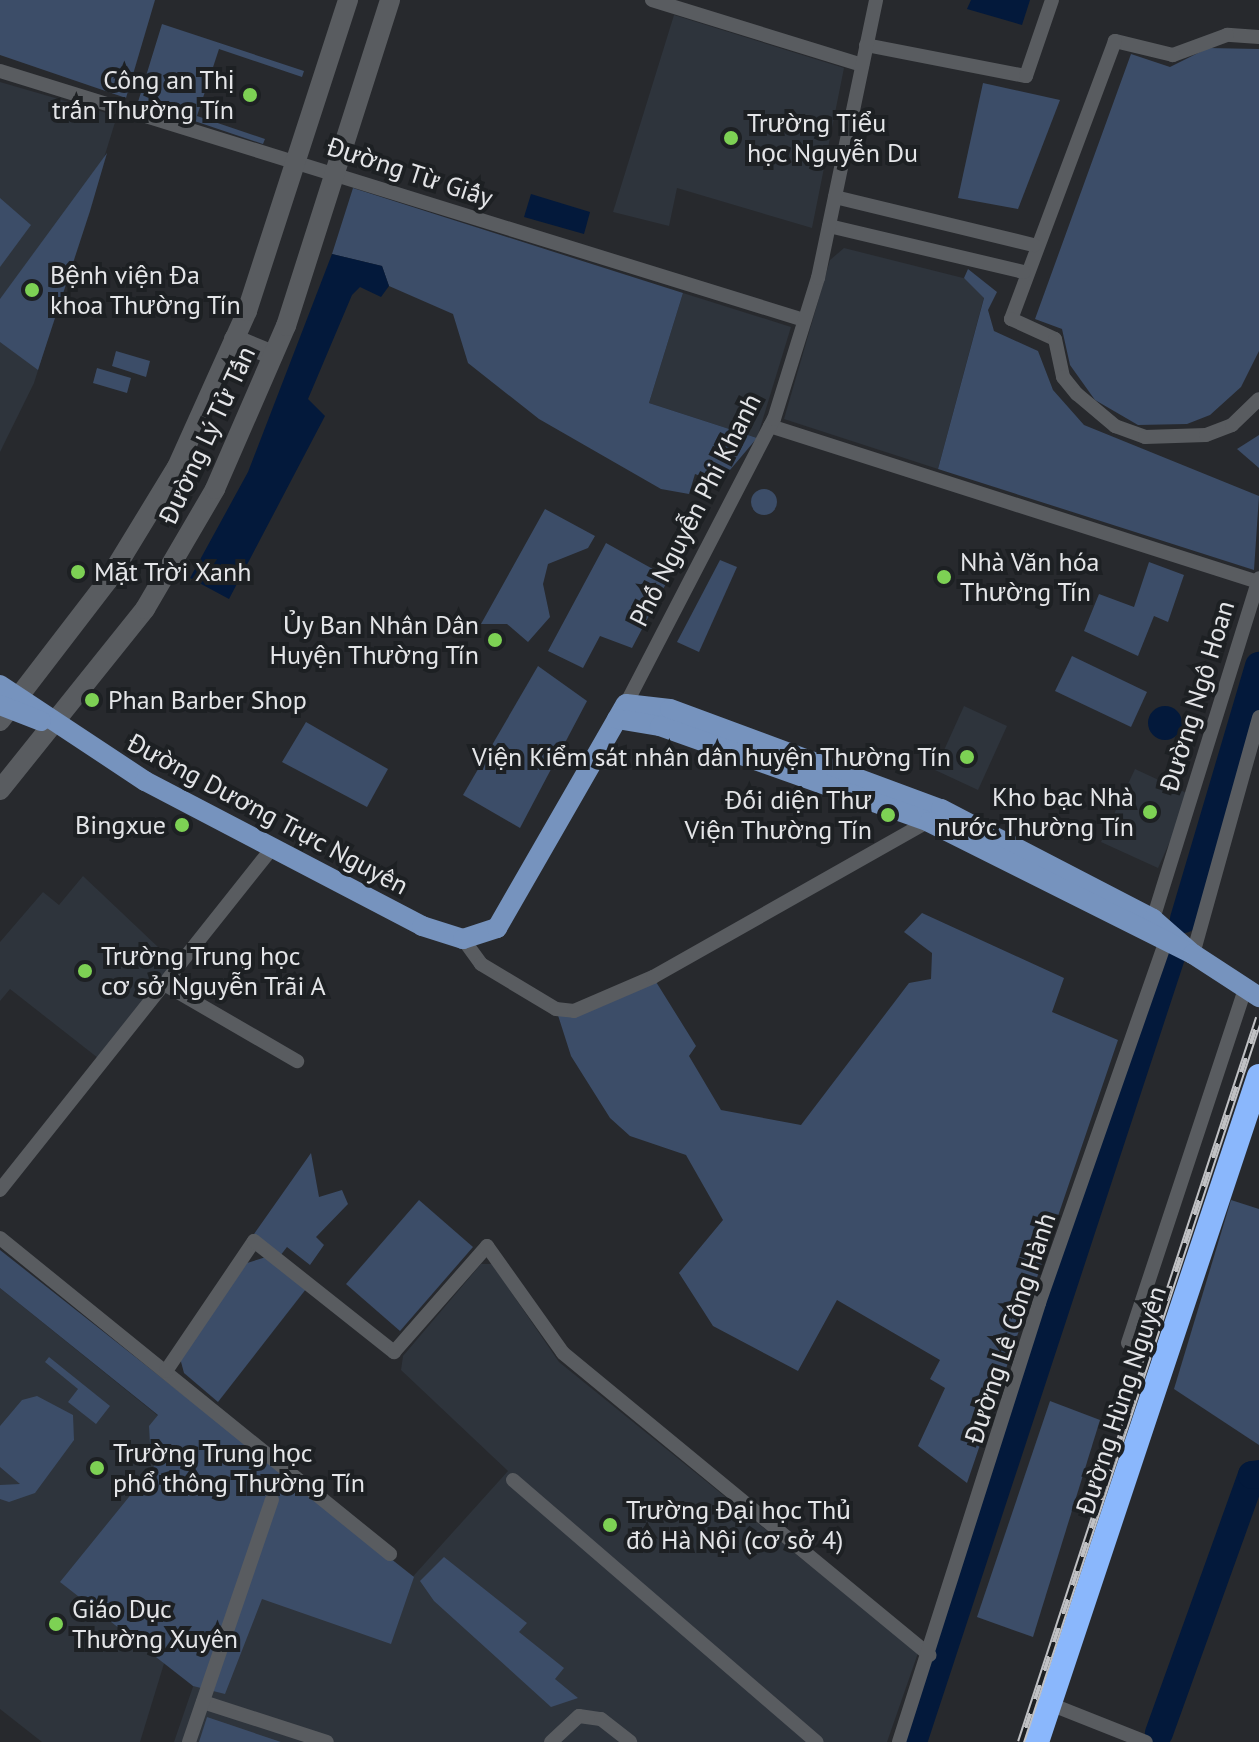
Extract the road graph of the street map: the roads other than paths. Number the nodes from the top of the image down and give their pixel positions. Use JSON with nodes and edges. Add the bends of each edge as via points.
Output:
{"nodes":[{"id":1,"x":348,"y":0,"type":"edge"},
{"id":2,"x":390,"y":0,"type":"edge"},
{"id":3,"x":652,"y":0,"type":"edge"},
{"id":4,"x":876,"y":0,"type":"edge"},
{"id":5,"x":1052,"y":0,"type":"edge"},
{"id":6,"x":1259,"y":37,"type":"edge"},
{"id":7,"x":866,"y":45,"type":"junction"},
{"id":8,"x":862,"y":65,"type":"junction"},
{"id":9,"x":0,"y":71,"type":"edge"},
{"id":10,"x":298,"y":161,"type":"junction"},
{"id":11,"x":338,"y":174,"type":"junction"},
{"id":12,"x":835,"y":197,"type":"junction"},
{"id":13,"x":829,"y":226,"type":"junction"},
{"id":14,"x":1034,"y":245,"type":"junction"},
{"id":15,"x":1024,"y":272,"type":"junction"},
{"id":16,"x":804,"y":320,"type":"junction"},
{"id":17,"x":234,"y":339,"type":"junction"},
{"id":18,"x":273,"y":355,"type":"junction"},
{"id":19,"x":1259,"y":399,"type":"edge"},
{"id":20,"x":770,"y":426,"type":"junction"},
{"id":21,"x":1259,"y":580,"type":"edge"},
{"id":22,"x":0,"y":685,"type":"edge"},
{"id":23,"x":7,"y":709,"type":"edge"},
{"id":24,"x":622,"y":711,"type":"junction"},
{"id":25,"x":1259,"y":717,"type":"edge"},
{"id":26,"x":53,"y":724,"type":"junction"},
{"id":27,"x":0,"y":790,"type":"edge"},
{"id":28,"x":935,"y":816,"type":"junction"},
{"id":29,"x":272,"y":848,"type":"junction"},
{"id":30,"x":1163,"y":930,"type":"junction"},
{"id":31,"x":463,"y":939,"type":"junction"},
{"id":32,"x":1193,"y":954,"type":"junction"},
{"id":33,"x":164,"y":984,"type":"junction"},
{"id":34,"x":1252,"y":994,"type":"edge"},
{"id":35,"x":297,"y":1061,"type":"dead end"},
{"id":36,"x":1259,"y":1076,"type":"edge"},
{"id":37,"x":1253,"y":1116,"type":"edge"},
{"id":38,"x":0,"y":1190,"type":"edge"},
{"id":39,"x":0,"y":1238,"type":"edge"},
{"id":40,"x":1128,"y":1343,"type":"dead end"},
{"id":41,"x":166,"y":1371,"type":"junction"},
{"id":42,"x":513,"y":1480,"type":"dead end"},
{"id":43,"x":272,"y":1500,"type":"dead end"},
{"id":44,"x":390,"y":1554,"type":"dead end"},
{"id":45,"x":929,"y":1655,"type":"junction"},
{"id":46,"x":203,"y":1702,"type":"junction"},
{"id":47,"x":1050,"y":1704,"type":"junction"},
{"id":48,"x":189,"y":1742,"type":"edge"},
{"id":49,"x":327,"y":1742,"type":"edge"},
{"id":50,"x":551,"y":1742,"type":"edge"},
{"id":51,"x":630,"y":1742,"type":"edge"},
{"id":52,"x":817,"y":1742,"type":"edge"},
{"id":53,"x":899,"y":1742,"type":"edge"},
{"id":54,"x":1037,"y":1742,"type":"edge"},
{"id":55,"x":1146,"y":1742,"type":"edge"}],
"edges":[{"from":1,"to":10,"type":"street","name":"Đường Lý Tử Tấn"},
{"from":2,"to":11,"type":"street","name":"Đường Lý Tử Tấn"},
{"from":3,"to":8,"type":"street"},
{"from":4,"to":7,"type":"street","name":"Phố Nguyễn Phi Khanh"},
{"from":5,"to":7,"type":"street","via":[[1026,76]]},
{"from":6,"to":14,"type":"street","via":[[1227,35],[1173,55],[1115,41]]},
{"from":7,"to":8,"type":"street","name":"Phố Nguyễn Phi Khanh"},
{"from":8,"to":12,"type":"street","name":"Phố Nguyễn Phi Khanh"},
{"from":9,"to":10,"type":"street","name":"Đường Từ Giấy"},
{"from":10,"to":11,"type":"street","name":"Đường Từ Giấy"},
{"from":10,"to":17,"type":"street","name":"Đường Lý Tử Tấn"},
{"from":11,"to":16,"type":"street","name":"Đường Từ Giấy"},
{"from":11,"to":18,"type":"street","name":"Đường Lý Tử Tấn"},
{"from":12,"to":13,"type":"street","name":"Phố Nguyễn Phi Khanh"},
{"from":12,"to":14,"type":"street"},
{"from":13,"to":15,"type":"street"},
{"from":13,"to":16,"type":"street","name":"Phố Nguyễn Phi Khanh"},
{"from":14,"to":15,"type":"street"},
{"from":15,"to":19,"type":"street","via":[[1011,319],[1055,339],[1063,377],[1115,426],[1145,437],[1188,439],[1232,425]]},
{"from":16,"to":20,"type":"street","name":"Phố Nguyễn Phi Khanh"},
{"from":17,"to":18,"type":"street"},
{"from":17,"to":23,"type":"street","name":"Đường Lý Tử Tấn","via":[[145,525]]},
{"from":18,"to":26,"type":"street","name":"Đường Lý Tử Tấn","via":[[181,550]]},
{"from":20,"to":21,"type":"street"},
{"from":20,"to":24,"type":"street","name":"Phố Nguyễn Phi Khanh"},
{"from":21,"to":30,"type":"street","name":"Đường Ngô Hoan"},
{"from":22,"to":23,"type":"main road","name":"Đường Dương Trực Nguyên"},
{"from":23,"to":26,"type":"main road","name":"Đường Dương Trực Nguyên"},
{"from":24,"to":28,"type":"main road"},
{"from":24,"to":31,"type":"main road","name":"Phố Nguyễn Phi Khanh","via":[[497,928]]},
{"from":25,"to":32,"type":"street"},
{"from":26,"to":27,"type":"street","name":"Đường Lý Tử Tấn"},
{"from":26,"to":29,"type":"main road","name":"Đường Dương Trực Nguyên"},
{"from":28,"to":30,"type":"main road"},
{"from":28,"to":31,"type":"street","via":[[641,983],[574,1011],[556,1009],[481,964]]},
{"from":29,"to":31,"type":"main road","name":"Đường Dương Trực Nguyên","via":[[422,926]]},
{"from":29,"to":33,"type":"street"},
{"from":30,"to":32,"type":"main road"},
{"from":30,"to":45,"type":"street","name":"Đường Lê Công Hành"},
{"from":32,"to":34,"type":"main road"},
{"from":33,"to":35,"type":"street"},
{"from":33,"to":38,"type":"street"},
{"from":34,"to":40,"type":"street"},
{"from":36,"to":37,"type":"highway","name":"Đường Hùng Nguyên"},
{"from":37,"to":47,"type":"highway","name":"Đường Hùng Nguyên"},
{"from":39,"to":41,"type":"street"},
{"from":41,"to":44,"type":"street"},
{"from":41,"to":45,"type":"street","via":[[254,1241],[394,1352],[487,1246],[563,1353]]},
{"from":42,"to":52,"type":"street"},
{"from":43,"to":46,"type":"street"},
{"from":45,"to":53,"type":"street","name":"Đường Lê Công Hành"},
{"from":46,"to":48,"type":"street"},
{"from":46,"to":49,"type":"street"},
{"from":47,"to":54,"type":"highway","name":"Đường Hùng Nguyên"},
{"from":47,"to":55,"type":"street"},
{"from":50,"to":51,"type":"street","via":[[579,1716],[601,1719]]}]}
